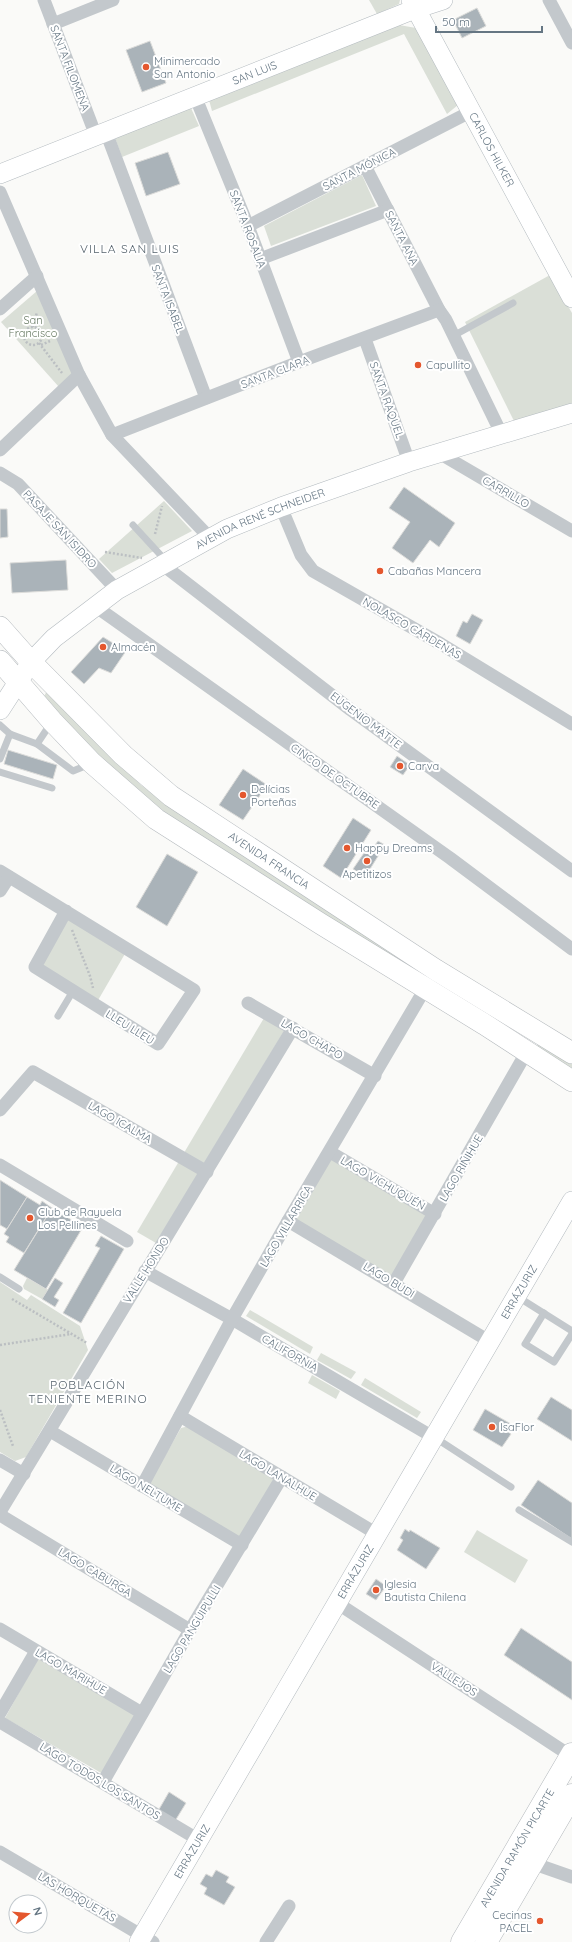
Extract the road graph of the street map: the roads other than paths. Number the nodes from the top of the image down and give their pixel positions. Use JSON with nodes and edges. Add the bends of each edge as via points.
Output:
{"nodes":[{"id":1,"x":44,"y":0,"type":"edge"},
{"id":2,"x":114,"y":0,"type":"edge"},
{"id":3,"x":443,"y":0,"type":"edge"},
{"id":4,"x":549,"y":0,"type":"edge"},
{"id":5,"x":413,"y":4,"type":"edge"},
{"id":6,"x":53,"y":24,"type":"junction"},
{"id":7,"x":572,"y":43,"type":"edge"},
{"id":8,"x":195,"y":96,"type":"junction"},
{"id":9,"x":470,"y":112,"type":"junction"},
{"id":10,"x":101,"y":134,"type":"junction"},
{"id":11,"x":365,"y":166,"type":"junction"},
{"id":12,"x":0,"y":174,"type":"edge"},
{"id":13,"x":0,"y":192,"type":"edge"},
{"id":14,"x":388,"y":210,"type":"junction"},
{"id":15,"x":248,"y":226,"type":"junction"},
{"id":16,"x":260,"y":258,"type":"junction"},
{"id":17,"x":37,"y":276,"type":"junction"},
{"id":18,"x":572,"y":298,"type":"edge"},
{"id":19,"x":513,"y":303,"type":"dead end"},
{"id":20,"x":0,"y":309,"type":"edge"},
{"id":21,"x":439,"y":310,"type":"junction"},
{"id":22,"x":453,"y":336,"type":"junction"},
{"id":23,"x":364,"y":339,"type":"junction"},
{"id":24,"x":299,"y":362,"type":"junction"},
{"id":25,"x":75,"y":379,"type":"junction"},
{"id":26,"x":206,"y":398,"type":"junction"},
{"id":27,"x":572,"y":414,"type":"edge"},
{"id":28,"x":501,"y":433,"type":"junction"},
{"id":29,"x":112,"y":435,"type":"junction"},
{"id":30,"x":0,"y":450,"type":"edge"},
{"id":31,"x":439,"y":453,"type":"junction"},
{"id":32,"x":409,"y":462,"type":"junction"},
{"id":33,"x":0,"y":473,"type":"edge"},
{"id":34,"x":281,"y":506,"type":"junction"},
{"id":35,"x":133,"y":525,"type":"dead end"},
{"id":36,"x":572,"y":531,"type":"edge"},
{"id":37,"x":210,"y":538,"type":"junction"},
{"id":38,"x":165,"y":563,"type":"junction"},
{"id":39,"x":117,"y":590,"type":"junction"},
{"id":40,"x":95,"y":606,"type":"junction"},
{"id":41,"x":0,"y":627,"type":"edge"},
{"id":42,"x":0,"y":661,"type":"edge"},
{"id":43,"x":31,"y":662,"type":"junction"},
{"id":44,"x":18,"y":681,"type":"junction"},
{"id":45,"x":0,"y":710,"type":"edge"},
{"id":46,"x":52,"y":721,"type":"junction"},
{"id":47,"x":572,"y":724,"type":"edge"},
{"id":48,"x":0,"y":725,"type":"edge"},
{"id":49,"x":10,"y":734,"type":"junction"},
{"id":50,"x":37,"y":744,"type":"junction"},
{"id":51,"x":0,"y":759,"type":"edge"},
{"id":52,"x":92,"y":763,"type":"junction"},
{"id":53,"x":0,"y":772,"type":"edge"},
{"id":54,"x":52,"y":788,"type":"dead end"},
{"id":55,"x":572,"y":871,"type":"edge"},
{"id":56,"x":4,"y":874,"type":"edge"},
{"id":57,"x":0,"y":891,"type":"edge"},
{"id":58,"x":66,"y":911,"type":"junction"},
{"id":59,"x":572,"y":949,"type":"edge"},
{"id":60,"x":436,"y":970,"type":"junction"},
{"id":61,"x":426,"y":989,"type":"junction"},
{"id":62,"x":73,"y":991,"type":"junction"},
{"id":63,"x":248,"y":1003,"type":"dead end"},
{"id":64,"x":58,"y":1016,"type":"dead end"},
{"id":65,"x":484,"y":1024,"type":"junction"},
{"id":66,"x":293,"y":1028,"type":"junction"},
{"id":67,"x":544,"y":1037,"type":"junction"},
{"id":68,"x":526,"y":1053,"type":"junction"},
{"id":69,"x":572,"y":1053,"type":"edge"},
{"id":70,"x":375,"y":1076,"type":"junction"},
{"id":71,"x":572,"y":1081,"type":"edge"},
{"id":72,"x":0,"y":1110,"type":"edge"},
{"id":73,"x":330,"y":1152,"type":"junction"},
{"id":74,"x":0,"y":1165,"type":"edge"},
{"id":75,"x":206,"y":1172,"type":"junction"},
{"id":76,"x":572,"y":1201,"type":"edge"},
{"id":77,"x":435,"y":1214,"type":"junction"},
{"id":78,"x":288,"y":1220,"type":"junction"},
{"id":79,"x":127,"y":1241,"type":"dead end"},
{"id":80,"x":145,"y":1271,"type":"junction"},
{"id":81,"x":0,"y":1277,"type":"edge"},
{"id":82,"x":394,"y":1283,"type":"junction"},
{"id":83,"x":20,"y":1289,"type":"dead end"},
{"id":84,"x":516,"y":1296,"type":"junction"},
{"id":85,"x":544,"y":1313,"type":"junction"},
{"id":86,"x":232,"y":1319,"type":"junction"},
{"id":87,"x":572,"y":1331,"type":"edge"},
{"id":88,"x":572,"y":1334,"type":"edge"},
{"id":89,"x":489,"y":1341,"type":"junction"},
{"id":90,"x":180,"y":1416,"type":"junction"},
{"id":91,"x":50,"y":1431,"type":"junction"},
{"id":92,"x":433,"y":1437,"type":"junction"},
{"id":93,"x":0,"y":1460,"type":"edge"},
{"id":94,"x":24,"y":1474,"type":"junction"},
{"id":95,"x":282,"y":1477,"type":"junction"},
{"id":96,"x":142,"y":1486,"type":"junction"},
{"id":97,"x":511,"y":1487,"type":"dead end"},
{"id":98,"x":519,"y":1510,"type":"dead end"},
{"id":99,"x":0,"y":1513,"type":"edge"},
{"id":100,"x":377,"y":1534,"type":"junction"},
{"id":101,"x":572,"y":1542,"type":"edge"},
{"id":102,"x":242,"y":1545,"type":"junction"},
{"id":103,"x":337,"y":1603,"type":"junction"},
{"id":104,"x":0,"y":1629,"type":"edge"},
{"id":105,"x":190,"y":1630,"type":"junction"},
{"id":106,"x":36,"y":1651,"type":"junction"},
{"id":107,"x":142,"y":1712,"type":"junction"},
{"id":108,"x":0,"y":1713,"type":"edge"},
{"id":109,"x":0,"y":1722,"type":"edge"},
{"id":110,"x":572,"y":1755,"type":"edge"},
{"id":111,"x":103,"y":1782,"type":"junction"},
{"id":112,"x":572,"y":1795,"type":"edge"},
{"id":113,"x":199,"y":1840,"type":"junction"},
{"id":114,"x":0,"y":1852,"type":"edge"},
{"id":115,"x":532,"y":1863,"type":"junction"},
{"id":116,"x":572,"y":1877,"type":"edge"},
{"id":117,"x":289,"y":1906,"type":"dead end"},
{"id":118,"x":145,"y":1940,"type":"edge"},
{"id":119,"x":266,"y":1942,"type":"edge"},
{"id":120,"x":462,"y":1942,"type":"edge"},
{"id":121,"x":486,"y":1942,"type":"edge"}],
"edges":[{"from":1,"to":6,"type":"street","name":"SANTA FILOMENA"},
{"from":2,"to":6,"type":"street"},
{"from":3,"to":5,"type":"street","name":"SAN LUIS"},
{"from":4,"to":7,"type":"street"},
{"from":5,"to":8,"type":"street","name":"SAN LUIS"},
{"from":5,"to":9,"type":"street","name":"CARLOS HILKER"},
{"from":6,"to":10,"type":"street","name":"SANTA FILOMENA"},
{"from":8,"to":10,"type":"street","name":"SAN LUIS"},
{"from":8,"to":15,"type":"street","name":"SANTA ROSALIA"},
{"from":9,"to":11,"type":"street","name":"SANTA MÓNICA"},
{"from":9,"to":18,"type":"street","name":"CARLOS HILKER"},
{"from":10,"to":12,"type":"street","name":"SAN LUIS"},
{"from":10,"to":26,"type":"street","name":"SANTA ISABEL"},
{"from":11,"to":14,"type":"street","name":"SANTA ANA"},
{"from":11,"to":15,"type":"street","name":"SANTA MÓNICA"},
{"from":13,"to":17,"type":"street"},
{"from":14,"to":16,"type":"street"},
{"from":14,"to":21,"type":"street","name":"SANTA ANA"},
{"from":15,"to":16,"type":"street","name":"SANTA ROSALIA"},
{"from":16,"to":24,"type":"street","name":"SANTA ROSALIA"},
{"from":17,"to":20,"type":"street"},
{"from":17,"to":25,"type":"street"},
{"from":19,"to":22,"type":"lane"},
{"from":21,"to":22,"type":"street","name":"SANTA ANA"},
{"from":21,"to":23,"type":"street","name":"SANTA CLARA"},
{"from":22,"to":28,"type":"street","name":"SANTA ANA"},
{"from":23,"to":24,"type":"street","name":"SANTA CLARA"},
{"from":23,"to":32,"type":"street","name":"SANTA RAQUEL"},
{"from":24,"to":26,"type":"street","name":"SANTA CLARA"},
{"from":25,"to":29,"type":"street"},
{"from":25,"to":30,"type":"street"},
{"from":26,"to":29,"type":"street","name":"SANTA CLARA"},
{"from":27,"to":28,"type":"street","name":"AVENIDA RENÉ SCHNEIDER"},
{"from":28,"to":31,"type":"street","name":"AVENIDA RENÉ SCHNEIDER"},
{"from":29,"to":37,"type":"street"},
{"from":31,"to":32,"type":"street","name":"AVENIDA RENÉ SCHNEIDER"},
{"from":31,"to":36,"type":"street","name":"CARRILLO"},
{"from":32,"to":34,"type":"street","name":"AVENIDA RENÉ SCHNEIDER"},
{"from":33,"to":39,"type":"street","name":"PASAJE SAN ISIDRO","via":[[18,484]]},
{"from":34,"to":37,"type":"street","name":"AVENIDA RENÉ SCHNEIDER"},
{"from":34,"to":47,"type":"street","name":"NOLASCO CÁRDENAS","via":[[301,555],[313,571],[441,644]]},
{"from":35,"to":38,"type":"lane"},
{"from":37,"to":38,"type":"street","name":"AVENIDA RENÉ SCHNEIDER"},
{"from":38,"to":39,"type":"street","name":"AVENIDA RENÉ SCHNEIDER"},
{"from":38,"to":55,"type":"street","name":"EUGENIO MATTE","via":[[351,710]]},
{"from":39,"to":40,"type":"street","name":"AVENIDA RENÉ SCHNEIDER"},
{"from":40,"to":43,"type":"street","name":"AVENIDA RENÉ SCHNEIDER","via":[[44,647]]},
{"from":40,"to":59,"type":"street","name":"CINCO DE OCTUBRE","via":[[450,858]]},
{"from":41,"to":43,"type":"main road","name":"AVENIDA FRANCIA"},
{"from":42,"to":44,"type":"main road"},
{"from":43,"to":44,"type":"street","name":"AVENIDA RENÉ SCHNEIDER"},
{"from":43,"to":60,"type":"main road","name":"AVENIDA FRANCIA","via":[[123,755],[171,796]]},
{"from":44,"to":45,"type":"street","name":"AVENIDA RENÉ SCHNEIDER"},
{"from":44,"to":46,"type":"main road"},
{"from":46,"to":50,"type":"lane"},
{"from":46,"to":52,"type":"main road"},
{"from":48,"to":49,"type":"lane"},
{"from":49,"to":50,"type":"lane"},
{"from":49,"to":51,"type":"lane"},
{"from":50,"to":52,"type":"lane","via":[[73,771]]},
{"from":52,"to":61,"type":"main road","via":[[156,819]]},
{"from":53,"to":54,"type":"lane"},
{"from":56,"to":57,"type":"street"},
{"from":56,"to":58,"type":"street","name":"LLEU LLEU"},
{"from":58,"to":62,"type":"street","name":"LLEU LLEU","via":[[35,967]]},
{"from":58,"to":62,"type":"street","name":"LLEU LLEU","via":[[194,990],[158,1044]]},
{"from":60,"to":61,"type":"street","name":"LAGO VILLARRICA"},
{"from":60,"to":67,"type":"main road","name":"AVENIDA FRANCIA"},
{"from":61,"to":65,"type":"main road"},
{"from":61,"to":70,"type":"street","name":"LAGO VILLARRICA"},
{"from":62,"to":64,"type":"lane"},
{"from":63,"to":66,"type":"street","name":"LAGO CHAPO"},
{"from":65,"to":67,"type":"main road","via":[[500,1022]]},
{"from":65,"to":68,"type":"main road"},
{"from":66,"to":70,"type":"street","name":"LAGO CHAPO"},
{"from":66,"to":75,"type":"street","name":"VALLE HONDO"},
{"from":67,"to":69,"type":"main road","name":"AVENIDA FRANCIA"},
{"from":68,"to":71,"type":"main road"},
{"from":68,"to":77,"type":"street","name":"LAGO RIÑIHUE"},
{"from":70,"to":73,"type":"street","name":"LAGO VILLARRICA"},
{"from":72,"to":75,"type":"street","name":"LAGO ICALMA","via":[[33,1072]]},
{"from":73,"to":77,"type":"street","name":"LAGO VICHUQUÉN"},
{"from":73,"to":78,"type":"street","name":"LAGO VILLARRICA"},
{"from":74,"to":79,"type":"street"},
{"from":75,"to":80,"type":"street","name":"VALLE HONDO"},
{"from":76,"to":84,"type":"street","name":"ERRÁZURIZ"},
{"from":77,"to":82,"type":"street","name":"LAGO RIÑIHUE"},
{"from":78,"to":82,"type":"street","name":"LAGO BUDI"},
{"from":78,"to":86,"type":"street","name":"LAGO VILLARRICA"},
{"from":80,"to":86,"type":"street","name":"CALIFORNIA"},
{"from":80,"to":91,"type":"street","name":"VALLE HONDO"},
{"from":81,"to":83,"type":"lane"},
{"from":82,"to":89,"type":"street","name":"LAGO BUDI"},
{"from":84,"to":85,"type":"lane"},
{"from":84,"to":89,"type":"street","name":"ERRÁZURIZ"},
{"from":85,"to":87,"type":"lane"},
{"from":85,"to":88,"type":"lane","via":[[525,1344],[554,1362]]},
{"from":86,"to":90,"type":"street","name":"LAGO VILLARRICA"},
{"from":86,"to":92,"type":"street","name":"CALIFORNIA"},
{"from":89,"to":92,"type":"street","name":"ERRÁZURIZ"},
{"from":90,"to":95,"type":"street","name":"LAGO LANALHUE"},
{"from":90,"to":96,"type":"street","name":"LAGO VILLARRICA"},
{"from":91,"to":94,"type":"street","name":"VALLE HONDO"},
{"from":91,"to":96,"type":"street","name":"LAGO NELTUME"},
{"from":92,"to":97,"type":"lane"},
{"from":92,"to":100,"type":"street","name":"ERRÁZURIZ"},
{"from":93,"to":94,"type":"street"},
{"from":94,"to":99,"type":"street","name":"VALLE HONDO"},
{"from":95,"to":100,"type":"street","name":"LAGO LANALHUE"},
{"from":95,"to":102,"type":"street","name":"LAGO PANGUIPULLI"},
{"from":96,"to":102,"type":"street","name":"LAGO NELTUME"},
{"from":98,"to":101,"type":"lane"},
{"from":99,"to":105,"type":"street","name":"LAGO CABURGA"},
{"from":100,"to":103,"type":"street","name":"ERRÁZURIZ"},
{"from":102,"to":105,"type":"street","name":"LAGO PANGUIPULLI"},
{"from":103,"to":110,"type":"street","name":"VALLEJOS"},
{"from":103,"to":113,"type":"street","name":"ERRÁZURIZ"},
{"from":104,"to":106,"type":"street","name":"LAGO MARIHUE"},
{"from":105,"to":107,"type":"street","name":"LAGO PANGUIPULLI"},
{"from":106,"to":107,"type":"street","name":"LAGO MARIHUE"},
{"from":106,"to":108,"type":"street"},
{"from":107,"to":111,"type":"street","name":"LAGO PANGUIPULLI"},
{"from":109,"to":111,"type":"street","name":"LAGO TODOS LOS SANTOS"},
{"from":110,"to":120,"type":"highway","name":"AVENIDA RAMÓN PICARTE"},
{"from":111,"to":113,"type":"street","name":"LAGO TODOS LOS SANTOS"},
{"from":112,"to":115,"type":"highway","name":"AVENIDA RAMÓN PICARTE"},
{"from":113,"to":118,"type":"street","name":"ERRÁZURIZ"},
{"from":114,"to":118,"type":"street","name":"LAS HORQUETAS"},
{"from":115,"to":116,"type":"street"},
{"from":115,"to":121,"type":"highway","name":"AVENIDA RAMÓN PICARTE"},
{"from":117,"to":119,"type":"street"}]}
